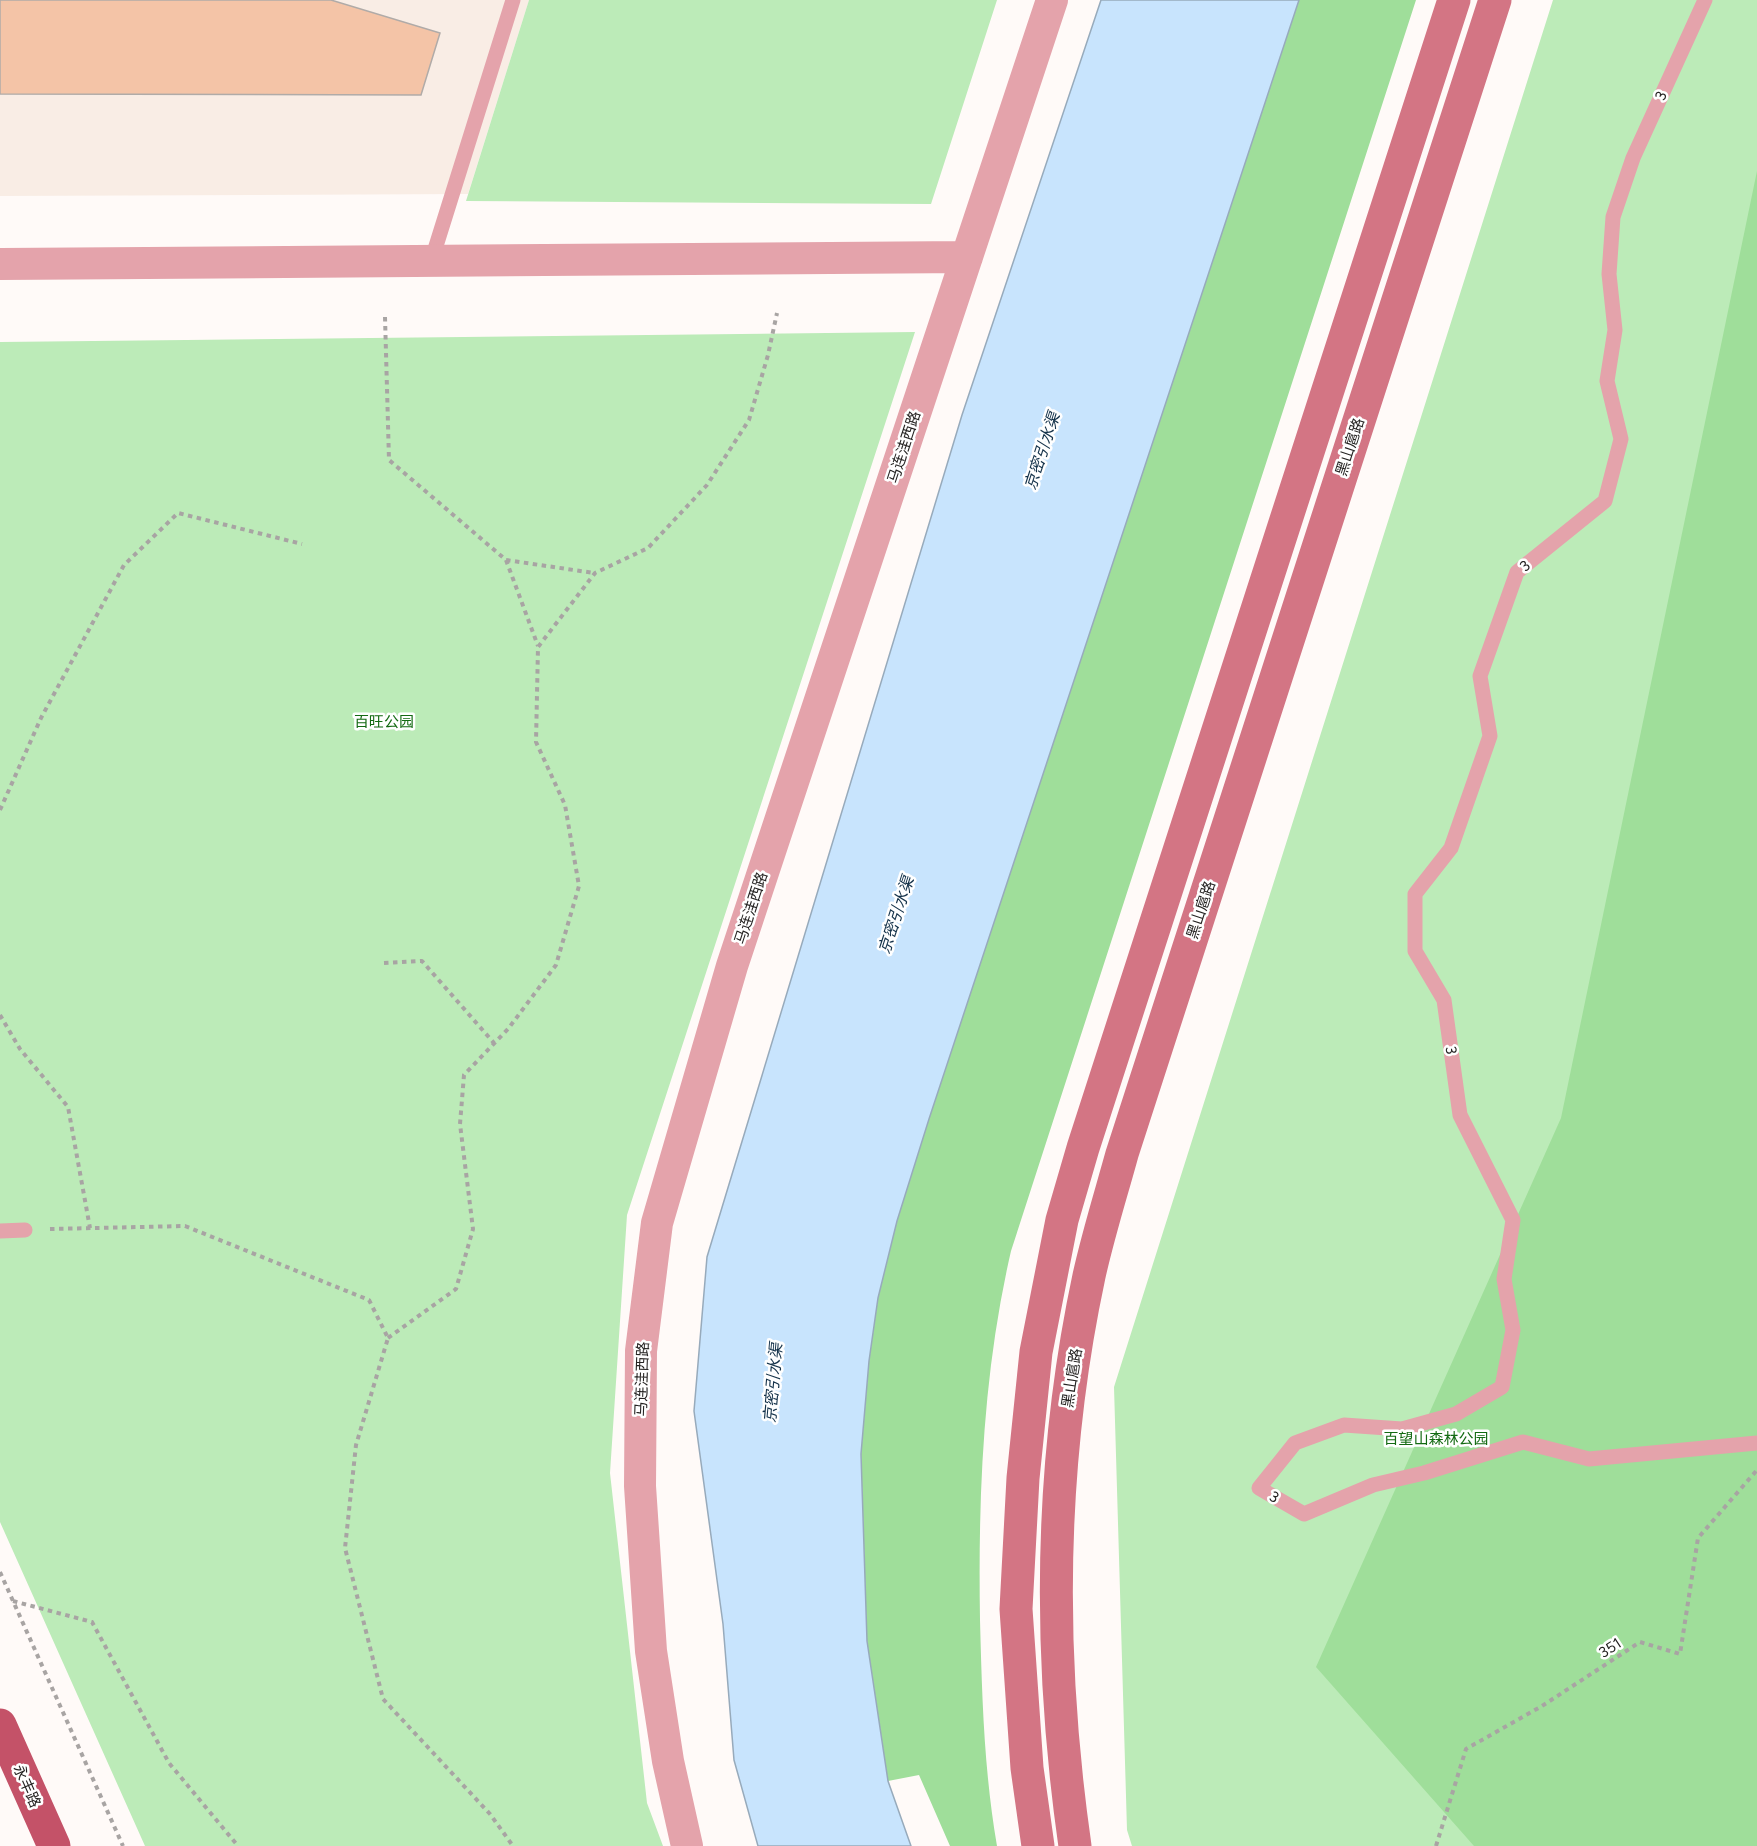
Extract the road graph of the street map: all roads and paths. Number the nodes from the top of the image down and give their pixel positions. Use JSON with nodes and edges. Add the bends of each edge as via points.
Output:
{"nodes":[{"id":1,"x":513,"y":0,"type":"edge"},
{"id":2,"x":1052,"y":0,"type":"edge"},
{"id":3,"x":1454,"y":0,"type":"edge"},
{"id":4,"x":1495,"y":0,"type":"edge"},
{"id":5,"x":1706,"y":0,"type":"edge"},
{"id":6,"x":967,"y":257,"type":"junction"},
{"id":7,"x":431,"y":262,"type":"junction"},
{"id":8,"x":0,"y":264,"type":"edge"},
{"id":9,"x":777,"y":314,"type":"dead end"},
{"id":10,"x":385,"y":317,"type":"dead end"},
{"id":11,"x":302,"y":544,"type":"dead end"},
{"id":12,"x":506,"y":560,"type":"junction"},
{"id":13,"x":595,"y":573,"type":"junction"},
{"id":14,"x":538,"y":647,"type":"junction"},
{"id":15,"x":0,"y":810,"type":"edge"},
{"id":16,"x":384,"y":963,"type":"dead end"},
{"id":17,"x":0,"y":1015,"type":"edge"},
{"id":18,"x":494,"y":1043,"type":"junction"},
{"id":19,"x":90,"y":1228,"type":"junction"},
{"id":20,"x":25,"y":1230,"type":"joint"},
{"id":21,"x":0,"y":1231,"type":"edge"},
{"id":22,"x":388,"y":1338,"type":"junction"},
{"id":23,"x":1757,"y":1443,"type":"edge"},
{"id":24,"x":1757,"y":1470,"type":"edge"},
{"id":25,"x":0,"y":1572,"type":"edge"},
{"id":26,"x":13,"y":1601,"type":"junction"},
{"id":27,"x":0,"y":1725,"type":"edge"},
{"id":28,"x":54,"y":1846,"type":"edge"},
{"id":29,"x":123,"y":1846,"type":"edge"},
{"id":30,"x":238,"y":1846,"type":"edge"},
{"id":31,"x":513,"y":1846,"type":"edge"},
{"id":32,"x":687,"y":1846,"type":"edge"},
{"id":33,"x":1038,"y":1846,"type":"edge"},
{"id":34,"x":1075,"y":1846,"type":"edge"},
{"id":35,"x":1436,"y":1846,"type":"edge"}],
"edges":[{"from":1,"to":7,"type":"lane"},
{"from":2,"to":6,"type":"street","name":"马连洼西路"},
{"from":3,"to":33,"type":"main road","via":[[1086,1137],[1060,1230],[1036,1352],[1023,1478],[1016,1608],[1027,1768]]},
{"from":4,"to":34,"type":"main road","name":"黑山扈路","via":[[1126,1142],[1089,1278],[1066,1419],[1056,1611],[1064,1768]]},
{"from":5,"to":23,"type":"lane","name":"3","number":"3","via":[[1633,158],[1613,217],[1609,274],[1615,330],[1607,381],[1621,439],[1605,501],[1517,572],[1480,676],[1490,736],[1451,848],[1415,894],[1415,951],[1444,1000],[1460,1115],[1513,1220],[1504,1279],[1513,1330],[1502,1387],[1456,1414],[1402,1429],[1344,1425],[1295,1443],[1259,1488],[1304,1514],[1373,1485],[1523,1442],[1589,1459]]},
{"from":6,"to":7,"type":"street"},
{"from":6,"to":32,"type":"street","name":"马连洼西路","via":[[732,966],[657,1223],[641,1351],[640,1486],[651,1651],[668,1761]]},
{"from":7,"to":8,"type":"street"},
{"from":9,"to":13,"type":"path","via":[[748,420],[707,485],[648,548]]},
{"from":10,"to":12,"type":"path","via":[[389,460]]},
{"from":11,"to":15,"type":"path","via":[[178,513],[124,565],[40,718]]},
{"from":12,"to":13,"type":"path"},
{"from":12,"to":14,"type":"path"},
{"from":13,"to":14,"type":"path"},
{"from":14,"to":18,"type":"path","via":[[536,742],[565,805],[579,886],[556,965]]},
{"from":16,"to":18,"type":"path","via":[[422,962]]},
{"from":17,"to":19,"type":"path","via":[[20,1049],[68,1107]]},
{"from":18,"to":22,"type":"path","via":[[464,1075],[460,1124],[473,1229],[456,1289]]},
{"from":19,"to":20,"type":"path"},
{"from":19,"to":22,"type":"path","via":[[185,1226],[369,1300]]},
{"from":20,"to":21,"type":"lane"},
{"from":22,"to":31,"type":"path","via":[[356,1445],[345,1548],[383,1699],[490,1814]]},
{"from":24,"to":35,"type":"path","name":"351","via":[[1698,1538],[1680,1654],[1640,1642],[1542,1706],[1466,1749]]},
{"from":25,"to":26,"type":"path"},
{"from":26,"to":29,"type":"path"},
{"from":26,"to":30,"type":"path","via":[[92,1622],[169,1763]]},
{"from":27,"to":28,"type":"main road","name":"永丰路"}]}
